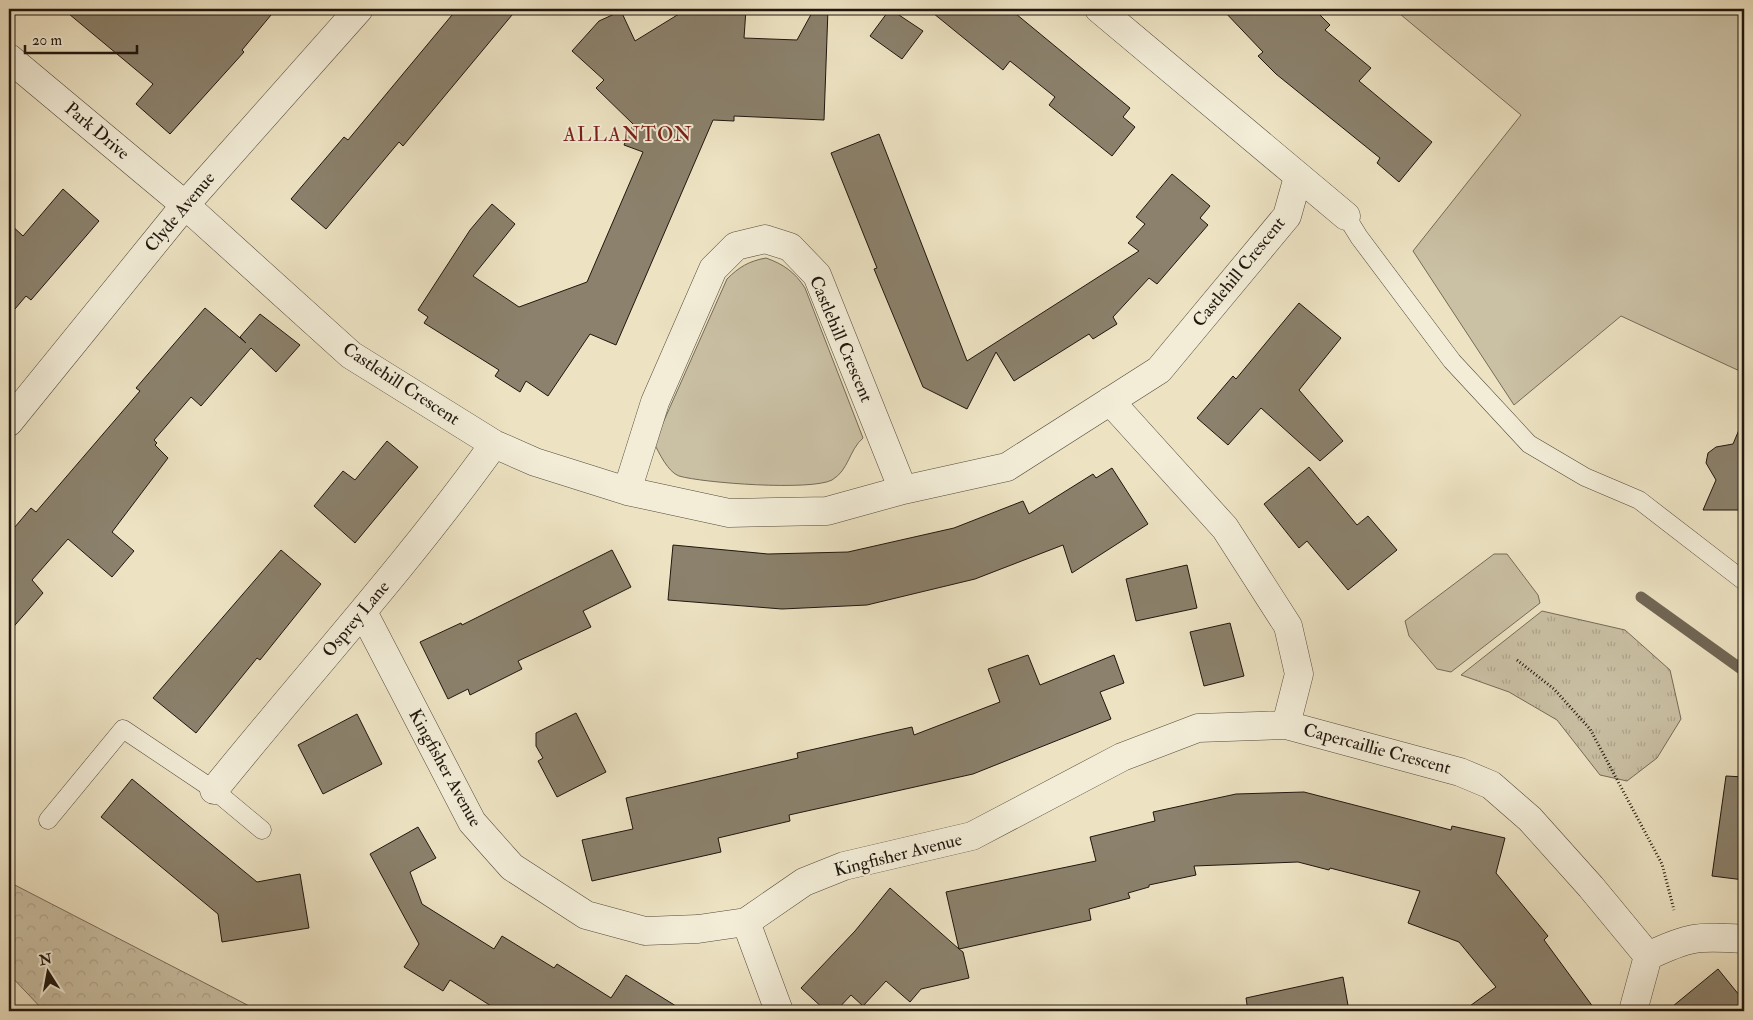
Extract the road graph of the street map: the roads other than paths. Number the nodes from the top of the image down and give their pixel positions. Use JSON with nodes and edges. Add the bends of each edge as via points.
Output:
{"nodes":[{"id":1,"x":359,"y":9,"type":"edge"},
{"id":2,"x":1099,"y":9,"type":"edge"},
{"id":3,"x":9,"y":58,"type":"edge"},
{"id":4,"x":1298,"y":177,"type":"junction"},
{"id":5,"x":185,"y":205,"type":"junction"},
{"id":6,"x":1346,"y":216,"type":"joint"},
{"id":7,"x":1110,"y":401,"type":"junction"},
{"id":8,"x":9,"y":422,"type":"edge"},
{"id":9,"x":494,"y":444,"type":"junction"},
{"id":10,"x":903,"y":490,"type":"junction"},
{"id":11,"x":627,"y":491,"type":"junction"},
{"id":12,"x":1744,"y":581,"type":"edge"},
{"id":13,"x":363,"y":612,"type":"junction"},
{"id":14,"x":1286,"y":725,"type":"junction"},
{"id":15,"x":214,"y":790,"type":"junction"},
{"id":16,"x":48,"y":820,"type":"dead end"},
{"id":17,"x":262,"y":830,"type":"dead end"},
{"id":18,"x":746,"y":922,"type":"junction"},
{"id":19,"x":1744,"y":939,"type":"edge"},
{"id":20,"x":1648,"y":956,"type":"junction"},
{"id":21,"x":779,"y":1011,"type":"edge"},
{"id":22,"x":1633,"y":1011,"type":"edge"}],
"edges":[{"from":1,"to":5,"type":"street","name":"Clyde Avenue"},
{"from":2,"to":4,"type":"street"},
{"from":3,"to":5,"type":"street","name":"Park Drive"},
{"from":4,"to":6,"type":"street"},
{"from":4,"to":7,"type":"street","name":"Castlehill Crescent","via":[[1286,216],[1159,370]]},
{"from":5,"to":8,"type":"street","name":"Clyde Avenue"},
{"from":5,"to":9,"type":"street","name":"Castlehill Crescent","via":[[351,355]]},
{"from":6,"to":12,"type":"lane","via":[[1452,361],[1529,444],[1585,477],[1639,500]]},
{"from":7,"to":10,"type":"street","name":"Castlehill Crescent","via":[[1007,468]]},
{"from":7,"to":14,"type":"street","name":"Capercaillie Crescent","via":[[1225,528],[1288,626],[1300,674]]},
{"from":9,"to":11,"type":"street","name":"Castlehill Crescent","via":[[535,462]]},
{"from":9,"to":13,"type":"street","name":"Osprey Lane","via":[[459,493]]},
{"from":10,"to":11,"type":"street","name":"Castlehill Crescent","via":[[827,512],[729,513]]},
{"from":10,"to":11,"type":"street","name":"Castlehill Crescent","via":[[817,275],[790,247],[765,240],[736,246],[713,269],[655,402]]},
{"from":13,"to":15,"type":"street","name":"Osprey Lane"},
{"from":13,"to":18,"type":"street","name":"Kingfisher Avenue","via":[[472,822],[512,867],[586,916],[645,931],[698,929]]},
{"from":14,"to":18,"type":"street","name":"Kingfisher Avenue","via":[[1198,728],[1122,757],[972,836],[844,866],[804,882]]},
{"from":14,"to":20,"type":"street","name":"Capercaillie Crescent","via":[[1460,772],[1491,785],[1530,819]]},
{"from":15,"to":16,"type":"lane","via":[[123,728]]},
{"from":15,"to":17,"type":"lane"},
{"from":18,"to":21,"type":"street"},
{"from":19,"to":20,"type":"street","via":[[1704,936],[1682,940]]},
{"from":20,"to":22,"type":"street"}]}
